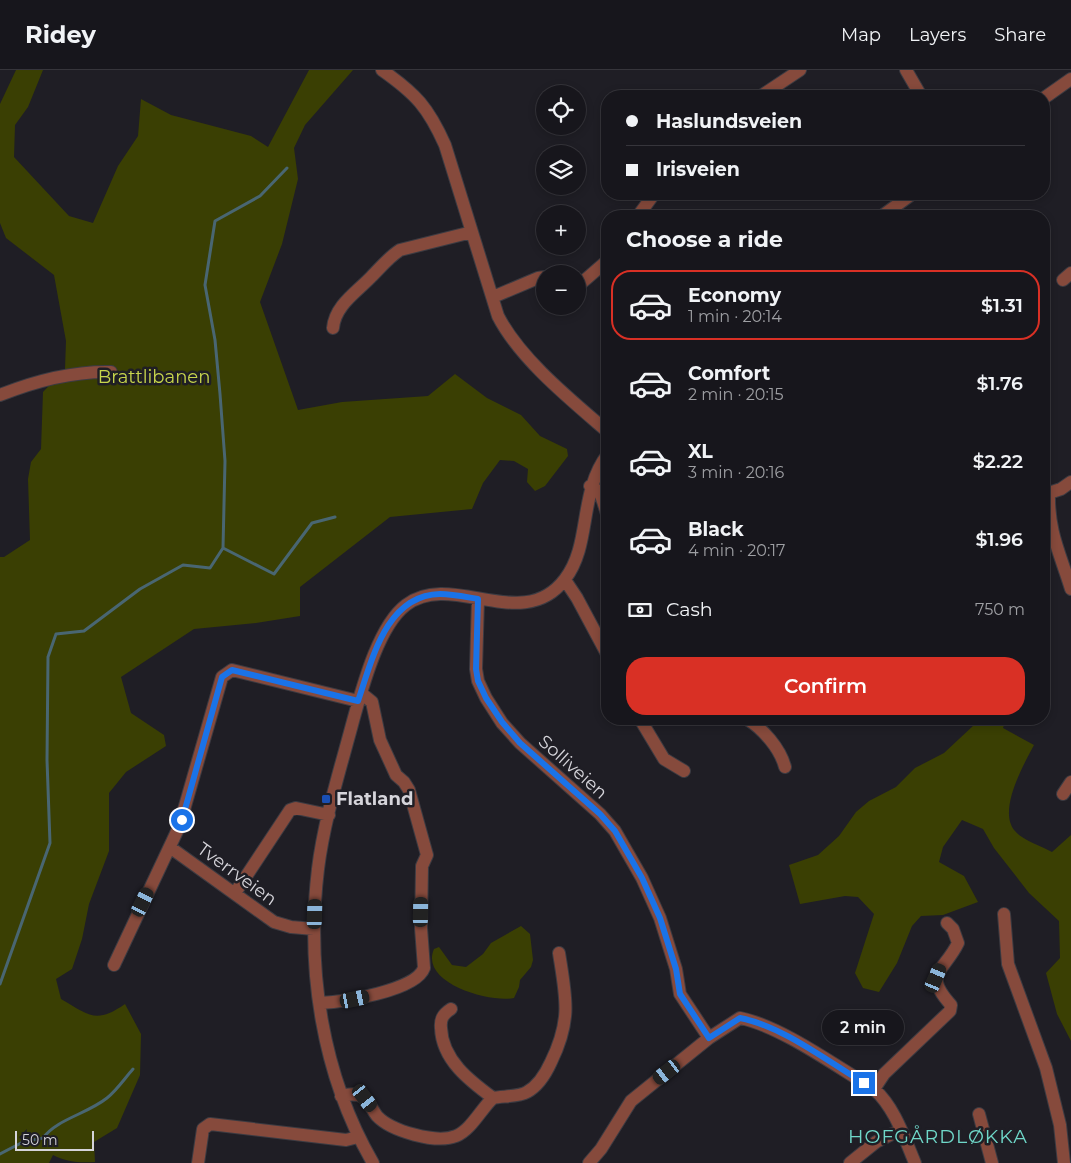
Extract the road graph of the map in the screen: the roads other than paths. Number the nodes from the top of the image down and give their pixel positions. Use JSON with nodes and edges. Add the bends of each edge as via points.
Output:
{"nodes":[{"id":1,"x":382,"y":70,"type":"edge"},
{"id":2,"x":800,"y":70,"type":"edge"},
{"id":3,"x":906,"y":70,"type":"edge"},
{"id":4,"x":1071,"y":78,"type":"edge"},
{"id":5,"x":770,"y":90,"type":"edge"},
{"id":6,"x":918,"y":90,"type":"edge"},
{"id":7,"x":1050,"y":94,"type":"edge"},
{"id":8,"x":904,"y":200,"type":"edge"},
{"id":9,"x":890,"y":210,"type":"edge"},
{"id":10,"x":472,"y":232,"type":"junction"},
{"id":11,"x":601,"y":266,"type":"edge"},
{"id":12,"x":536,"y":279,"type":"edge"},
{"id":13,"x":586,"y":279,"type":"edge"},
{"id":14,"x":493,"y":297,"type":"junction"},
{"id":15,"x":333,"y":328,"type":"dead end"},
{"id":16,"x":112,"y":372,"type":"dead end"},
{"id":17,"x":0,"y":395,"type":"edge"},
{"id":18,"x":601,"y":425,"type":"edge"},
{"id":19,"x":601,"y":466,"type":"edge"},
{"id":20,"x":1071,"y":482,"type":"edge"},
{"id":21,"x":590,"y":486,"type":"junction"},
{"id":22,"x":1050,"y":492,"type":"edge"},
{"id":23,"x":601,"y":495,"type":"edge"},
{"id":24,"x":1050,"y":526,"type":"edge"},
{"id":25,"x":565,"y":580,"type":"junction"},
{"id":26,"x":1071,"y":589,"type":"edge"},
{"id":27,"x":478,"y":599,"type":"junction"},
{"id":28,"x":601,"y":643,"type":"edge"},
{"id":29,"x":360,"y":697,"type":"junction"},
{"id":30,"x":644,"y":725,"type":"edge"},
{"id":31,"x":754,"y":725,"type":"edge"},
{"id":32,"x":785,"y":767,"type":"dead end"},
{"id":33,"x":684,"y":771,"type":"dead end"},
{"id":34,"x":1071,"y":782,"type":"edge"},
{"id":35,"x":1063,"y":794,"type":"dead end"},
{"id":36,"x":329,"y":815,"type":"junction"},
{"id":37,"x":171,"y":848,"type":"junction"},
{"id":38,"x":235,"y":894,"type":"junction"},
{"id":39,"x":1004,"y":914,"type":"dead end"},
{"id":40,"x":947,"y":923,"type":"dead end"},
{"id":41,"x":314,"y":929,"type":"junction"},
{"id":42,"x":559,"y":952,"type":"dead end"},
{"id":43,"x":114,"y":965,"type":"dead end"},
{"id":44,"x":320,"y":1003,"type":"junction"},
{"id":45,"x":451,"y":1009,"type":"dead end"},
{"id":46,"x":709,"y":1038,"type":"junction"},
{"id":47,"x":874,"y":1089,"type":"junction"},
{"id":48,"x":341,"y":1096,"type":"junction"},
{"id":49,"x":493,"y":1098,"type":"junction"},
{"id":50,"x":979,"y":1114,"type":"dead end"},
{"id":51,"x":900,"y":1130,"type":"junction"},
{"id":52,"x":358,"y":1137,"type":"junction"},
{"id":53,"x":198,"y":1163,"type":"edge"},
{"id":54,"x":373,"y":1163,"type":"edge"},
{"id":55,"x":589,"y":1163,"type":"edge"},
{"id":56,"x":850,"y":1163,"type":"edge"},
{"id":57,"x":915,"y":1163,"type":"edge"},
{"id":58,"x":992,"y":1163,"type":"edge"},
{"id":59,"x":1064,"y":1163,"type":"edge"}],
"edges":[{"from":1,"to":10,"type":"street","via":[[403,85],[430,113],[445,145]]},
{"from":2,"to":5,"type":"street"},
{"from":3,"to":6,"type":"street"},
{"from":4,"to":7,"type":"street"},
{"from":8,"to":9,"type":"street"},
{"from":10,"to":14,"type":"street"},
{"from":10,"to":15,"type":"street","via":[[415,246],[391,256],[344,303]]},
{"from":11,"to":13,"type":"street"},
{"from":12,"to":14,"type":"street"},
{"from":14,"to":18,"type":"street","via":[[503,327],[523,353]]},
{"from":16,"to":17,"type":"street","via":[[86,372],[38,382]]},
{"from":19,"to":21,"type":"street"},
{"from":20,"to":22,"type":"street","via":[[1061,490]]},
{"from":21,"to":23,"type":"street"},
{"from":21,"to":25,"type":"street","via":[[576,560]]},
{"from":24,"to":26,"type":"street"},
{"from":25,"to":27,"type":"street","via":[[538,599],[521,604]]},
{"from":25,"to":28,"type":"street"},
{"from":27,"to":29,"type":"street","via":[[440,594],[406,604],[391,620],[383,635]]},
{"from":27,"to":46,"type":"street","name":"Solliveien","via":[[476,669],[486,698],[520,743],[615,831],[660,918],[680,994]]},
{"from":29,"to":36,"type":"street"},
{"from":29,"to":37,"type":"street","via":[[232,670],[227,672],[222,677],[180,827]]},
{"from":29,"to":44,"type":"street","via":[[372,702],[383,747],[396,776],[409,790],[427,854],[422,866],[424,968],[422,974],[415,978],[375,994],[342,1002]]},
{"from":30,"to":33,"type":"street","via":[[664,759]]},
{"from":31,"to":32,"type":"street","via":[[764,733],[783,759]]},
{"from":34,"to":35,"type":"street"},
{"from":36,"to":38,"type":"street","via":[[296,808],[290,810]]},
{"from":36,"to":41,"type":"street","via":[[318,868]]},
{"from":37,"to":38,"type":"street","name":"Tverrveien"},
{"from":37,"to":43,"type":"street"},
{"from":38,"to":41,"type":"street","name":"Tverrveien","via":[[274,922]]},
{"from":39,"to":59,"type":"street","via":[[1008,964],[1046,1068],[1060,1125]]},
{"from":40,"to":47,"type":"street","via":[[958,943],[936,978],[937,988],[951,1005],[950,1011],[884,1074]]},
{"from":41,"to":44,"type":"street","via":[[315,974]]},
{"from":42,"to":49,"type":"street","via":[[566,1026],[557,1051],[549,1068],[526,1093]]},
{"from":44,"to":48,"type":"street"},
{"from":45,"to":49,"type":"street","via":[[440,1022],[446,1050],[463,1074]]},
{"from":46,"to":47,"type":"street","via":[[740,1018],[754,1021]]},
{"from":46,"to":55,"type":"street","via":[[631,1101]]},
{"from":47,"to":51,"type":"street","via":[[888,1102]]},
{"from":48,"to":49,"type":"street","via":[[356,1094],[365,1098],[377,1116],[393,1127],[442,1139],[456,1136],[468,1128]]},
{"from":48,"to":52,"type":"street"},
{"from":50,"to":58,"type":"street"},
{"from":51,"to":56,"type":"street","via":[[876,1142]]},
{"from":51,"to":57,"type":"street"},
{"from":52,"to":53,"type":"street","via":[[346,1140],[210,1124],[202,1129]]},
{"from":52,"to":54,"type":"street"}]}
